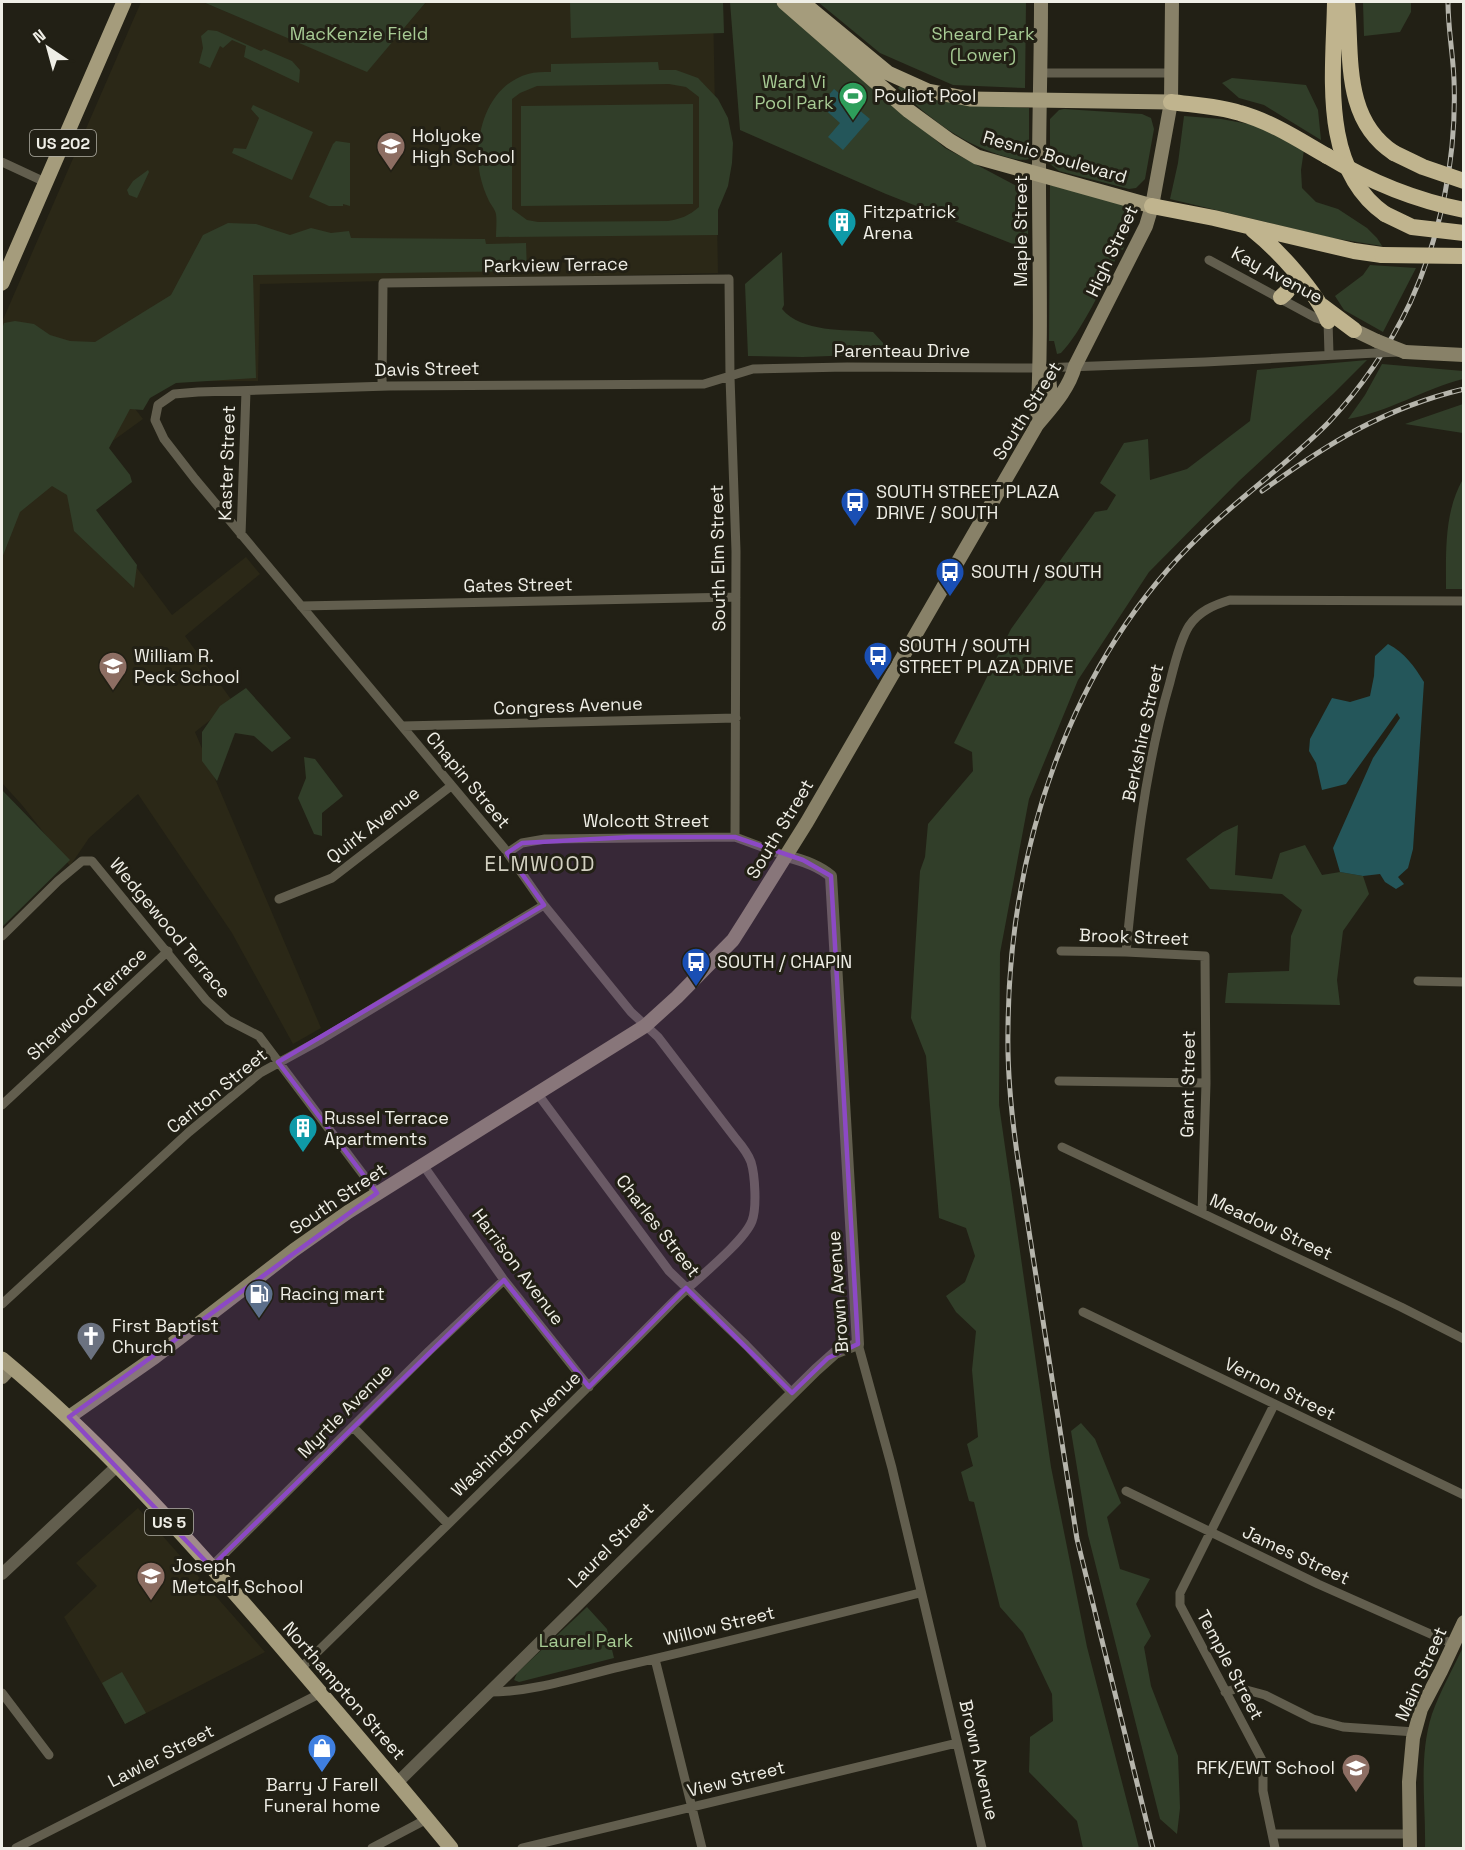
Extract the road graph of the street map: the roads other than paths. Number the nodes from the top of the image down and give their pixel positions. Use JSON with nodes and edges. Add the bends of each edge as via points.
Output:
{"nodes":[{"id":1,"x":124,"y":2,"type":"edge"},
{"id":2,"x":784,"y":2,"type":"edge"},
{"id":3,"x":802,"y":2,"type":"edge"},
{"id":4,"x":1041,"y":2,"type":"edge"},
{"id":5,"x":1172,"y":2,"type":"edge"},
{"id":6,"x":1335,"y":2,"type":"edge"},
{"id":7,"x":1347,"y":2,"type":"edge"},
{"id":8,"x":1041,"y":73,"type":"junction"},
{"id":9,"x":1172,"y":73,"type":"junction"},
{"id":10,"x":1040,"y":100,"type":"junction"},
{"id":11,"x":1171,"y":102,"type":"junction"},
{"id":12,"x":2,"y":162,"type":"edge"},
{"id":13,"x":1039,"y":173,"type":"junction"},
{"id":14,"x":1464,"y":181,"type":"edge"},
{"id":15,"x":45,"y":183,"type":"junction"},
{"id":16,"x":1152,"y":206,"type":"junction"},
{"id":17,"x":1464,"y":210,"type":"edge"},
{"id":18,"x":1250,"y":227,"type":"junction"},
{"id":19,"x":1464,"y":233,"type":"edge"},
{"id":20,"x":1464,"y":256,"type":"edge"},
{"id":21,"x":1209,"y":260,"type":"dead end"},
{"id":22,"x":1293,"y":271,"type":"junction"},
{"id":23,"x":729,"y":279,"type":"joint"},
{"id":24,"x":2,"y":283,"type":"edge"},
{"id":25,"x":1281,"y":297,"type":"junction"},
{"id":26,"x":1319,"y":303,"type":"junction"},
{"id":27,"x":1328,"y":321,"type":"junction"},
{"id":28,"x":1354,"y":330,"type":"junction"},
{"id":29,"x":1376,"y":347,"type":"junction"},
{"id":30,"x":1329,"y":354,"type":"junction"},
{"id":31,"x":1464,"y":356,"type":"edge"},
{"id":32,"x":1075,"y":366,"type":"junction"},
{"id":33,"x":1041,"y":368,"type":"junction"},
{"id":34,"x":730,"y":377,"type":"junction"},
{"id":35,"x":382,"y":386,"type":"junction"},
{"id":36,"x":246,"y":391,"type":"junction"},
{"id":37,"x":1037,"y":425,"type":"junction"},
{"id":38,"x":161,"y":434,"type":"joint"},
{"id":39,"x":241,"y":535,"type":"junction"},
{"id":40,"x":736,"y":597,"type":"junction"},
{"id":41,"x":1464,"y":602,"type":"edge"},
{"id":42,"x":301,"y":606,"type":"junction"},
{"id":43,"x":736,"y":717,"type":"junction"},
{"id":44,"x":402,"y":726,"type":"junction"},
{"id":45,"x":451,"y":786,"type":"junction"},
{"id":46,"x":735,"y":837,"type":"junction"},
{"id":47,"x":507,"y":853,"type":"junction"},
{"id":48,"x":786,"y":856,"type":"junction"},
{"id":49,"x":279,"y":898,"type":"dead end"},
{"id":50,"x":544,"y":905,"type":"junction"},
{"id":51,"x":2,"y":936,"type":"edge"},
{"id":52,"x":168,"y":951,"type":"junction"},
{"id":53,"x":1061,"y":951,"type":"dead end"},
{"id":54,"x":1126,"y":952,"type":"junction"},
{"id":55,"x":1205,"y":956,"type":"joint"},
{"id":56,"x":1418,"y":981,"type":"dead end"},
{"id":57,"x":1464,"y":982,"type":"edge"},
{"id":58,"x":645,"y":1026,"type":"junction"},
{"id":59,"x":278,"y":1062,"type":"junction"},
{"id":60,"x":1059,"y":1081,"type":"dead end"},
{"id":61,"x":1206,"y":1083,"type":"junction"},
{"id":62,"x":537,"y":1093,"type":"junction"},
{"id":63,"x":2,"y":1105,"type":"edge"},
{"id":64,"x":1062,"y":1147,"type":"dead end"},
{"id":65,"x":423,"y":1165,"type":"junction"},
{"id":66,"x":377,"y":1194,"type":"junction"},
{"id":67,"x":1202,"y":1213,"type":"junction"},
{"id":68,"x":752,"y":1221,"type":"joint"},
{"id":69,"x":504,"y":1280,"type":"junction"},
{"id":70,"x":686,"y":1288,"type":"junction"},
{"id":71,"x":2,"y":1304,"type":"edge"},
{"id":72,"x":1083,"y":1312,"type":"dead end"},
{"id":73,"x":1464,"y":1339,"type":"edge"},
{"id":74,"x":858,"y":1344,"type":"junction"},
{"id":75,"x":5,"y":1367,"type":"edge"},
{"id":76,"x":589,"y":1387,"type":"junction"},
{"id":77,"x":792,"y":1393,"type":"junction"},
{"id":78,"x":1274,"y":1406,"type":"junction"},
{"id":79,"x":69,"y":1417,"type":"junction"},
{"id":80,"x":352,"y":1427,"type":"junction"},
{"id":81,"x":117,"y":1466,"type":"junction"},
{"id":82,"x":1126,"y":1491,"type":"dead end"},
{"id":83,"x":1464,"y":1495,"type":"edge"},
{"id":84,"x":448,"y":1524,"type":"junction"},
{"id":85,"x":1210,"y":1533,"type":"junction"},
{"id":86,"x":211,"y":1567,"type":"junction"},
{"id":87,"x":2,"y":1574,"type":"edge"},
{"id":88,"x":920,"y":1593,"type":"junction"},
{"id":89,"x":1464,"y":1622,"type":"edge"},
{"id":90,"x":1453,"y":1644,"type":"junction"},
{"id":91,"x":656,"y":1659,"type":"junction"},
{"id":92,"x":300,"y":1670,"type":"junction"},
{"id":93,"x":490,"y":1692,"type":"junction"},
{"id":94,"x":1225,"y":1692,"type":"junction"},
{"id":95,"x":2,"y":1693,"type":"edge"},
{"id":96,"x":321,"y":1694,"type":"junction"},
{"id":97,"x":1414,"y":1732,"type":"junction"},
{"id":98,"x":957,"y":1743,"type":"junction"},
{"id":99,"x":49,"y":1755,"type":"dead end"},
{"id":100,"x":397,"y":1783,"type":"junction"},
{"id":101,"x":693,"y":1807,"type":"junction"},
{"id":102,"x":427,"y":1819,"type":"junction"},
{"id":103,"x":1273,"y":1834,"type":"junction"},
{"id":104,"x":1410,"y":1834,"type":"junction"},
{"id":105,"x":16,"y":1848,"type":"edge"},
{"id":106,"x":372,"y":1848,"type":"edge"},
{"id":107,"x":451,"y":1848,"type":"edge"},
{"id":108,"x":522,"y":1848,"type":"edge"},
{"id":109,"x":702,"y":1848,"type":"edge"},
{"id":110,"x":982,"y":1848,"type":"edge"},
{"id":111,"x":1275,"y":1848,"type":"edge"},
{"id":112,"x":1410,"y":1848,"type":"edge"}],
"edges":[{"from":1,"to":15,"type":"main road","number":"US 202"},
{"from":2,"to":13,"type":"main road","name":"Resnic Boulevard","via":[[909,111],[950,141],[976,157]]},
{"from":3,"to":10,"type":"main road","name":"Resnic Boulevard","via":[[888,73],[928,91],[970,99]]},
{"from":4,"to":8,"type":"main road","name":"Maple Street"},
{"from":5,"to":9,"type":"main road","name":"High Street"},
{"from":6,"to":19,"type":"highway","bridge":true,"via":[[1335,109],[1342,158],[1359,190],[1384,213],[1412,227]]},
{"from":7,"to":14,"type":"highway","bridge":true,"via":[[1351,81],[1367,126],[1394,153]]},
{"from":8,"to":9,"type":"street"},
{"from":8,"to":10,"type":"main road","name":"Maple Street"},
{"from":9,"to":11,"type":"main road","name":"High Street"},
{"from":10,"to":11,"type":"main road","name":"Resnic Boulevard"},
{"from":10,"to":13,"type":"main road","name":"Maple Street"},
{"from":11,"to":16,"type":"main road","name":"High Street"},
{"from":11,"to":17,"type":"highway","bridge":true,"via":[[1241,113],[1276,126],[1390,189]]},
{"from":12,"to":15,"type":"street"},
{"from":13,"to":16,"type":"main road","name":"Resnic Boulevard"},
{"from":13,"to":33,"type":"main road","name":"Maple Street"},
{"from":15,"to":24,"type":"main road","number":"US 202"},
{"from":16,"to":18,"type":"highway"},
{"from":16,"to":32,"type":"main road","name":"High Street","via":[[1146,226]]},
{"from":18,"to":20,"type":"highway","bridge":true,"via":[[1382,255]]},
{"from":18,"to":22,"type":"highway","via":[[1272,245]]},
{"from":21,"to":25,"type":"street","name":"Kay Avenue"},
{"from":22,"to":25,"type":"highway","via":[[1292,284]]},
{"from":22,"to":26,"type":"highway"},
{"from":23,"to":34,"type":"street","name":"South Elm Street"},
{"from":23,"to":35,"type":"street","name":"Parkview Terrace","via":[[383,283]]},
{"from":25,"to":27,"type":"street","name":"Kay Avenue"},
{"from":26,"to":27,"type":"highway"},
{"from":26,"to":28,"type":"highway"},
{"from":27,"to":28,"type":"street","name":"Kay Avenue"},
{"from":27,"to":30,"type":"street","name":"Kay Avenue"},
{"from":28,"to":29,"type":"main road","name":"Kay Avenue"},
{"from":29,"to":30,"type":"street","name":"South Street"},
{"from":29,"to":31,"type":"main road","name":"Kay Avenue","bridge":true},
{"from":30,"to":32,"type":"street","name":"South Street"},
{"from":32,"to":33,"type":"street","name":"Parenteau Drive"},
{"from":32,"to":37,"type":"main road","name":"South Street","via":[[1072,378]]},
{"from":33,"to":34,"type":"street","name":"Parenteau Drive","via":[[753,369]]},
{"from":33,"to":37,"type":"main road","name":"Maple Street","via":[[1048,375],[1050,386]]},
{"from":34,"to":35,"type":"street","name":"Davis Street","via":[[704,384]]},
{"from":34,"to":40,"type":"street","name":"South Elm Street"},
{"from":35,"to":36,"type":"street","name":"Davis Street"},
{"from":36,"to":38,"type":"street","name":"Davis Street","via":[[174,394],[158,405],[155,420]]},
{"from":36,"to":39,"type":"street","name":"Kaster Street"},
{"from":37,"to":48,"type":"main road","name":"South Street"},
{"from":38,"to":39,"type":"street","name":"Chapin Street"},
{"from":39,"to":42,"type":"street","name":"Chapin Street"},
{"from":40,"to":42,"type":"street","name":"Gates Street"},
{"from":40,"to":43,"type":"street","name":"South Elm Street"},
{"from":41,"to":54,"type":"street","name":"Berkshire Street","via":[[1230,600],[1210,606],[1189,626],[1161,713],[1145,791]]},
{"from":42,"to":44,"type":"street","name":"Chapin Street"},
{"from":43,"to":44,"type":"street","name":"Congress Avenue"},
{"from":43,"to":46,"type":"street","name":"South Elm Street"},
{"from":44,"to":45,"type":"street","name":"Chapin Street"},
{"from":45,"to":47,"type":"street","name":"Chapin Street"},
{"from":45,"to":49,"type":"street","name":"Quirk Avenue","via":[[332,878]]},
{"from":46,"to":47,"type":"street","name":"Wolcott Street","via":[[545,839],[522,843]]},
{"from":46,"to":48,"type":"street","name":"Wolcott Street"},
{"from":47,"to":50,"type":"street","name":"Chapin Street"},
{"from":48,"to":58,"type":"main road","name":"South Street","via":[[733,940]]},
{"from":48,"to":74,"type":"street","name":"Brown Avenue","via":[[822,868],[831,876]]},
{"from":50,"to":58,"type":"street","name":"Chapin Street"},
{"from":50,"to":59,"type":"street","name":"Carlton Street"},
{"from":51,"to":52,"type":"street","name":"Wedgewood Terrace","via":[[66,874],[82,861],[91,861]]},
{"from":52,"to":59,"type":"street","name":"Wedgewood Terrace","via":[[206,1000],[228,1020],[259,1036]]},
{"from":52,"to":63,"type":"street","name":"Sherwood Terrace"},
{"from":53,"to":54,"type":"street","name":"Brook Street"},
{"from":54,"to":55,"type":"street","name":"Brook Street"},
{"from":55,"to":61,"type":"street","name":"Grant Street"},
{"from":56,"to":57,"type":"street"},
{"from":58,"to":62,"type":"main road","name":"South Street"},
{"from":58,"to":68,"type":"street","name":"Chapin Street","via":[[658,1037],[747,1154],[753,1171]]},
{"from":59,"to":66,"type":"street","name":"Wedgewood Terrace"},
{"from":59,"to":71,"type":"street","name":"Carlton Street","via":[[189,1132]]},
{"from":60,"to":61,"type":"street"},
{"from":61,"to":67,"type":"street","name":"Grant Street"},
{"from":62,"to":65,"type":"main road","name":"South Street"},
{"from":62,"to":70,"type":"street","name":"Charles Street","via":[[669,1271]]},
{"from":64,"to":67,"type":"street","name":"Meadow Street"},
{"from":65,"to":66,"type":"main road","name":"South Street"},
{"from":65,"to":69,"type":"street","name":"Harrison Avenue"},
{"from":66,"to":79,"type":"main road","name":"South Street","via":[[294,1250]]},
{"from":67,"to":73,"type":"street","name":"Meadow Street"},
{"from":68,"to":70,"type":"street","name":"Washington Avenue","via":[[730,1248]]},
{"from":69,"to":76,"type":"street","name":"Harrison Avenue"},
{"from":69,"to":80,"type":"street","name":"Myrtle Avenue"},
{"from":70,"to":76,"type":"street","name":"Washington Avenue"},
{"from":70,"to":77,"type":"street","name":"Charles Street"},
{"from":72,"to":78,"type":"street","name":"Vernon Street"},
{"from":74,"to":77,"type":"street","name":"Laurel Street","via":[[828,1358]]},
{"from":74,"to":88,"type":"street","name":"Brown Avenue"},
{"from":75,"to":79,"type":"main road","name":"Northampton Street","number":"US 5"},
{"from":76,"to":84,"type":"street","name":"Washington Avenue"},
{"from":77,"to":93,"type":"street","name":"Laurel Street"},
{"from":78,"to":83,"type":"street","name":"Vernon Street"},
{"from":78,"to":85,"type":"street","name":"Temple Street"},
{"from":79,"to":81,"type":"main road","name":"Northampton Street","number":"US 5"},
{"from":80,"to":84,"type":"street"},
{"from":80,"to":86,"type":"street","name":"Myrtle Avenue"},
{"from":81,"to":86,"type":"main road","name":"Northampton Street","number":"US 5"},
{"from":81,"to":87,"type":"street"},
{"from":82,"to":85,"type":"street","name":"James Street"},
{"from":84,"to":92,"type":"street","name":"Washington Avenue"},
{"from":85,"to":90,"type":"street","name":"James Street"},
{"from":85,"to":94,"type":"street","name":"Temple Street","via":[[1180,1593],[1180,1605]]},
{"from":86,"to":92,"type":"main road","name":"Northampton Street","number":"US 5"},
{"from":88,"to":91,"type":"street","name":"Willow Street"},
{"from":88,"to":98,"type":"street","name":"Brown Avenue"},
{"from":89,"to":90,"type":"main road","name":"Main Street"},
{"from":90,"to":97,"type":"main road","name":"Main Street"},
{"from":91,"to":93,"type":"street","name":"Willow Street","via":[[528,1688]]},
{"from":91,"to":101,"type":"street"},
{"from":92,"to":96,"type":"main road","name":"Northampton Street","number":"US 5"},
{"from":93,"to":100,"type":"street","name":"Laurel Street"},
{"from":94,"to":97,"type":"street","via":[[1239,1688],[1265,1695],[1312,1719],[1343,1727]]},
{"from":94,"to":103,"type":"street","name":"Temple Street","via":[[1263,1762],[1263,1791]]},
{"from":95,"to":99,"type":"street"},
{"from":96,"to":100,"type":"main road","name":"Northampton Street","number":"US 5"},
{"from":96,"to":105,"type":"street","name":"Lawler Street"},
{"from":97,"to":104,"type":"main road","name":"Main Street","via":[[1409,1782]]},
{"from":98,"to":101,"type":"street","name":"View Street"},
{"from":98,"to":110,"type":"street","name":"Brown Avenue"},
{"from":100,"to":102,"type":"main road","name":"Northampton Street","number":"US 5"},
{"from":101,"to":108,"type":"street","name":"View Street"},
{"from":101,"to":109,"type":"street"},
{"from":102,"to":106,"type":"street"},
{"from":102,"to":107,"type":"main road","name":"Northampton Street","number":"US 5"},
{"from":103,"to":104,"type":"street"},
{"from":103,"to":111,"type":"street","name":"Temple Street"},
{"from":104,"to":112,"type":"main road","name":"Main Street"}]}
